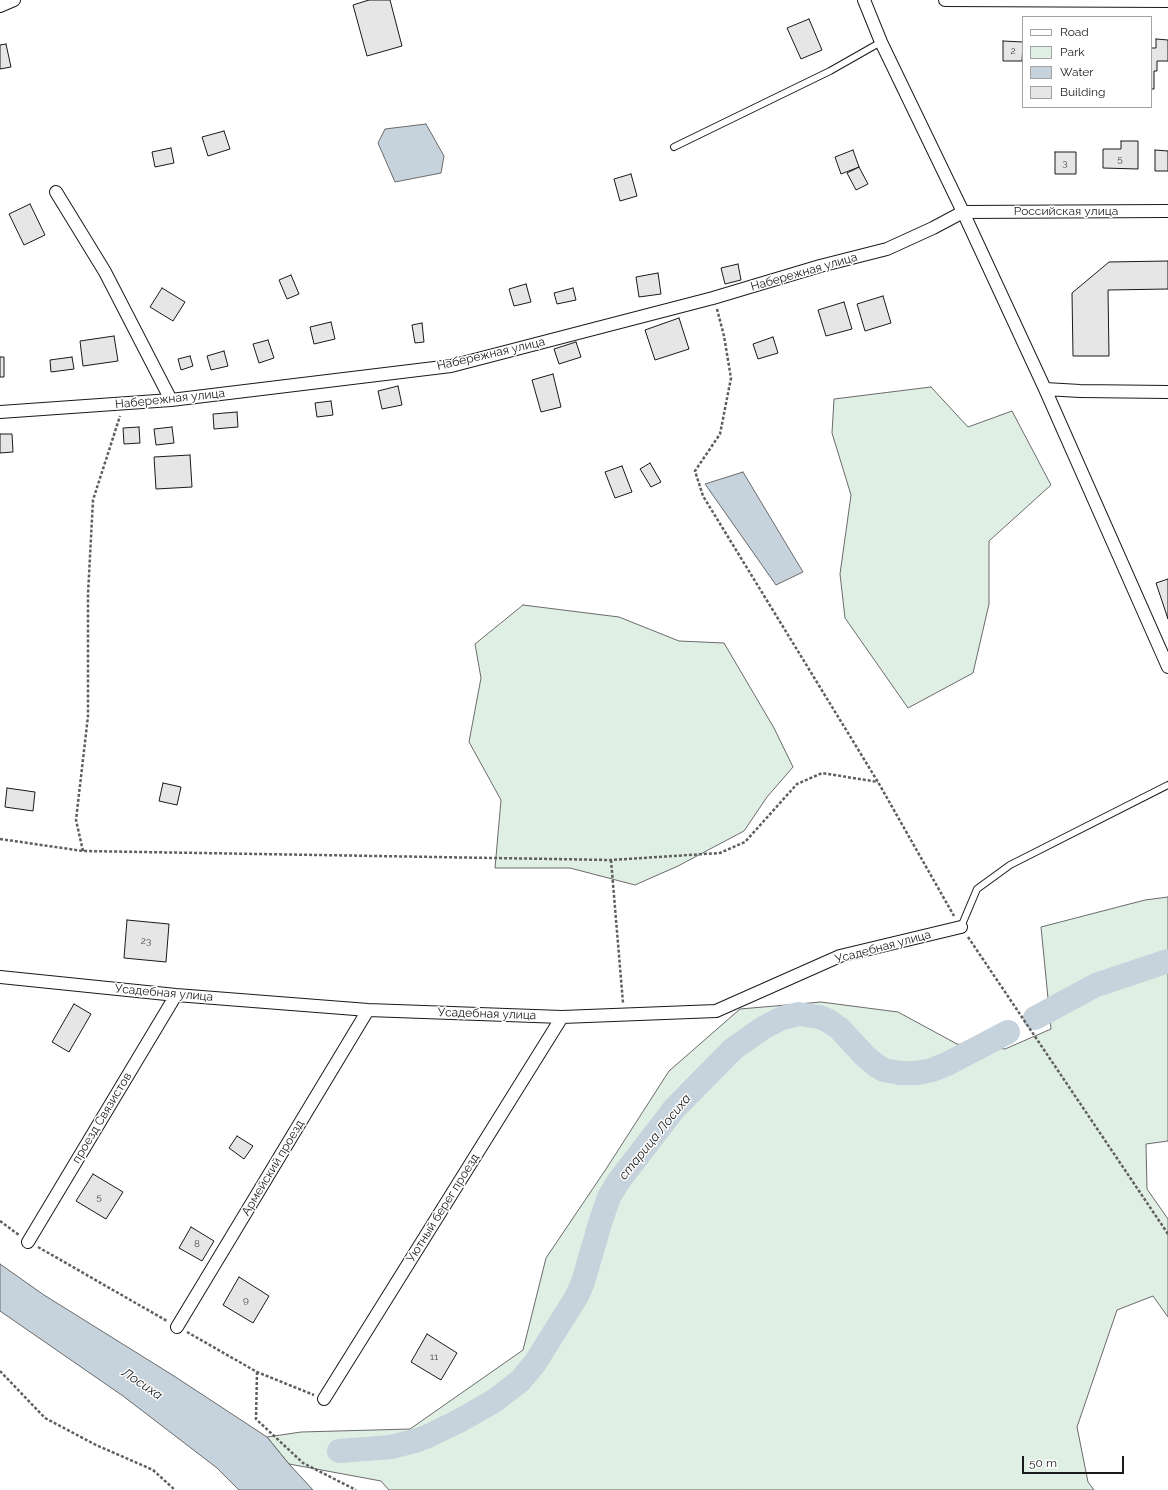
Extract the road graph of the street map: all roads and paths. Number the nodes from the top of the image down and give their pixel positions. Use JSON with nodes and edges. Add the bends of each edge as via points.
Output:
{"nodes":[{"id":1,"x":14,"y":0,"type":"edge"},
{"id":2,"x":864,"y":0,"type":"edge"},
{"id":3,"x":945,"y":0,"type":"edge"},
{"id":4,"x":1168,"y":1,"type":"edge"},
{"id":5,"x":0,"y":6,"type":"edge"},
{"id":6,"x":881,"y":42,"type":"junction"},
{"id":7,"x":674,"y":147,"type":"dead end"},
{"id":8,"x":56,"y":192,"type":"dead end"},
{"id":9,"x":1168,"y":211,"type":"edge"},
{"id":10,"x":963,"y":212,"type":"junction"},
{"id":11,"x":713,"y":298,"type":"junction"},
{"id":12,"x":1045,"y":389,"type":"junction"},
{"id":13,"x":1168,"y":392,"type":"edge"},
{"id":14,"x":171,"y":400,"type":"junction"},
{"id":15,"x":123,"y":404,"type":"junction"},
{"id":16,"x":0,"y":412,"type":"edge"},
{"id":17,"x":1165,"y":653,"type":"edge"},
{"id":18,"x":1168,"y":667,"type":"edge"},
{"id":19,"x":878,"y":782,"type":"junction"},
{"id":20,"x":1168,"y":785,"type":"edge"},
{"id":21,"x":0,"y":839,"type":"edge"},
{"id":22,"x":83,"y":851,"type":"junction"},
{"id":23,"x":611,"y":860,"type":"junction"},
{"id":24,"x":961,"y":927,"type":"junction"},
{"id":25,"x":0,"y":977,"type":"edge"},
{"id":26,"x":176,"y":995,"type":"junction"},
{"id":27,"x":368,"y":1010,"type":"junction"},
{"id":28,"x":624,"y":1014,"type":"junction"},
{"id":29,"x":562,"y":1017,"type":"junction"},
{"id":30,"x":0,"y":1221,"type":"edge"},
{"id":31,"x":1168,"y":1234,"type":"edge"},
{"id":32,"x":28,"y":1242,"type":"junction"},
{"id":33,"x":177,"y":1327,"type":"junction"},
{"id":34,"x":0,"y":1371,"type":"edge"},
{"id":35,"x":257,"y":1372,"type":"junction"},
{"id":36,"x":324,"y":1399,"type":"joint"},
{"id":37,"x":175,"y":1490,"type":"edge"},
{"id":38,"x":356,"y":1490,"type":"edge"}],
"edges":[{"from":1,"to":5,"type":"street"},
{"from":2,"to":6,"type":"street"},
{"from":3,"to":4,"type":"street"},
{"from":6,"to":7,"type":"lane","via":[[830,71]]},
{"from":6,"to":10,"type":"street"},
{"from":8,"to":14,"type":"street","via":[[105,272]]},
{"from":9,"to":10,"type":"street","name":"Российская улица"},
{"from":10,"to":11,"type":"street","name":"Набережная улица","via":[[887,249]]},
{"from":10,"to":12,"type":"street"},
{"from":11,"to":14,"type":"street","name":"Набережная улица","via":[[451,366]]},
{"from":11,"to":19,"type":"path","via":[[732,378],[720,434],[696,471],[703,496]]},
{"from":12,"to":13,"type":"street"},
{"from":12,"to":17,"type":"street"},
{"from":14,"to":15,"type":"street","name":"Набережная улица"},
{"from":15,"to":16,"type":"street","name":"Набережная улица"},
{"from":15,"to":22,"type":"path","via":[[93,500],[88,594],[88,716],[76,820]]},
{"from":17,"to":18,"type":"street"},
{"from":19,"to":23,"type":"path","via":[[822,773],[796,784],[745,842],[720,853]]},
{"from":19,"to":24,"type":"path"},
{"from":20,"to":24,"type":"lane","via":[[1010,865],[977,889]]},
{"from":21,"to":22,"type":"path"},
{"from":22,"to":23,"type":"path"},
{"from":23,"to":28,"type":"path"},
{"from":24,"to":28,"type":"street","name":"Усадебная улица","via":[[840,956],[716,1011]]},
{"from":24,"to":31,"type":"path"},
{"from":25,"to":26,"type":"street","name":"Усадебная улица"},
{"from":26,"to":27,"type":"street","name":"Усадебная улица"},
{"from":26,"to":32,"type":"street","name":"проезд Связистов"},
{"from":27,"to":29,"type":"street","name":"Усадебная улица"},
{"from":27,"to":33,"type":"street","name":"Армейский проезд"},
{"from":28,"to":29,"type":"street","name":"Усадебная улица"},
{"from":29,"to":36,"type":"street","name":"Уютный берег проезд"},
{"from":30,"to":32,"type":"path"},
{"from":32,"to":33,"type":"path"},
{"from":33,"to":35,"type":"path"},
{"from":34,"to":37,"type":"path","via":[[45,1418],[96,1445],[153,1470]]},
{"from":35,"to":36,"type":"path"},
{"from":35,"to":38,"type":"path","via":[[256,1419],[303,1463]]}]}
